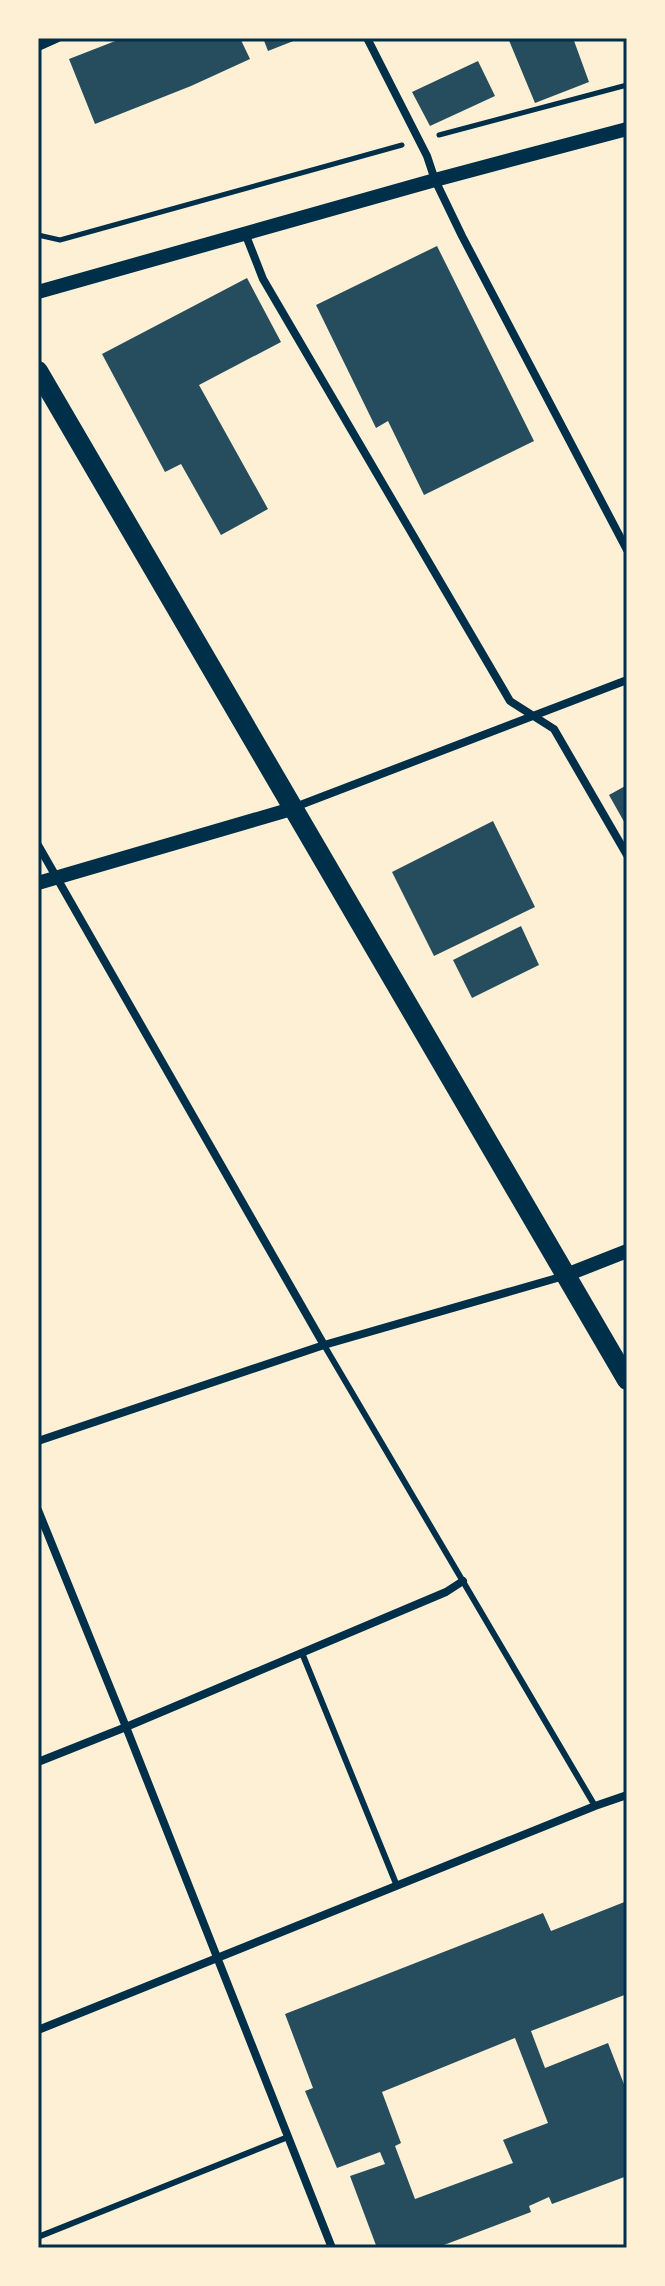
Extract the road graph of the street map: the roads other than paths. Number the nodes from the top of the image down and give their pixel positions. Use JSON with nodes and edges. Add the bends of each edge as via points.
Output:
{"nodes":[{"id":1,"x":58,"y":38,"type":"edge"},
{"id":2,"x":367,"y":38,"type":"edge"},
{"id":3,"x":38,"y":47,"type":"edge"},
{"id":4,"x":627,"y":129,"type":"edge"},
{"id":5,"x":435,"y":180,"type":"junction"},
{"id":6,"x":245,"y":233,"type":"junction"},
{"id":7,"x":38,"y":292,"type":"edge"},
{"id":8,"x":38,"y":371,"type":"edge"},
{"id":9,"x":627,"y":550,"type":"edge"},
{"id":10,"x":627,"y":680,"type":"edge"},
{"id":11,"x":532,"y":716,"type":"junction"},
{"id":12,"x":295,"y":808,"type":"junction"},
{"id":13,"x":38,"y":845,"type":"edge"},
{"id":14,"x":627,"y":855,"type":"edge"},
{"id":15,"x":57,"y":876,"type":"junction"},
{"id":16,"x":38,"y":883,"type":"edge"},
{"id":17,"x":627,"y":1251,"type":"edge"},
{"id":18,"x":566,"y":1275,"type":"junction"},
{"id":19,"x":324,"y":1345,"type":"junction"},
{"id":20,"x":627,"y":1380,"type":"edge"},
{"id":21,"x":38,"y":1441,"type":"edge"},
{"id":22,"x":38,"y":1510,"type":"edge"},
{"id":23,"x":463,"y":1581,"type":"junction"},
{"id":24,"x":302,"y":1653,"type":"junction"},
{"id":25,"x":126,"y":1727,"type":"junction"},
{"id":26,"x":38,"y":1762,"type":"edge"},
{"id":27,"x":627,"y":1795,"type":"edge"},
{"id":28,"x":595,"y":1806,"type":"junction"},
{"id":29,"x":397,"y":1886,"type":"junction"},
{"id":30,"x":217,"y":1958,"type":"junction"},
{"id":31,"x":38,"y":2030,"type":"edge"},
{"id":32,"x":288,"y":2137,"type":"junction"},
{"id":33,"x":38,"y":2237,"type":"edge"},
{"id":34,"x":332,"y":2248,"type":"edge"}],
"edges":[{"from":1,"to":3,"type":"street"},
{"from":2,"to":5,"type":"street"},
{"from":4,"to":5,"type":"street"},
{"from":5,"to":6,"type":"street"},
{"from":5,"to":9,"type":"street"},
{"from":6,"to":7,"type":"street"},
{"from":6,"to":11,"type":"street","via":[[263,279],[510,701]]},
{"from":8,"to":12,"type":"main road"},
{"from":10,"to":11,"type":"street"},
{"from":11,"to":12,"type":"street"},
{"from":11,"to":14,"type":"street","via":[[554,729]]},
{"from":12,"to":15,"type":"street"},
{"from":12,"to":18,"type":"main road"},
{"from":13,"to":15,"type":"street"},
{"from":15,"to":16,"type":"street"},
{"from":15,"to":19,"type":"street"},
{"from":17,"to":18,"type":"street"},
{"from":18,"to":19,"type":"street"},
{"from":18,"to":20,"type":"main road"},
{"from":19,"to":21,"type":"street"},
{"from":19,"to":23,"type":"lane"},
{"from":22,"to":25,"type":"street"},
{"from":23,"to":24,"type":"street"},
{"from":23,"to":28,"type":"lane"},
{"from":24,"to":25,"type":"street"},
{"from":24,"to":29,"type":"lane"},
{"from":25,"to":26,"type":"street"},
{"from":25,"to":30,"type":"street"},
{"from":27,"to":28,"type":"street"},
{"from":28,"to":29,"type":"street"},
{"from":29,"to":30,"type":"street"},
{"from":30,"to":31,"type":"street"},
{"from":30,"to":32,"type":"street"},
{"from":32,"to":33,"type":"lane"},
{"from":32,"to":34,"type":"street"}]}
